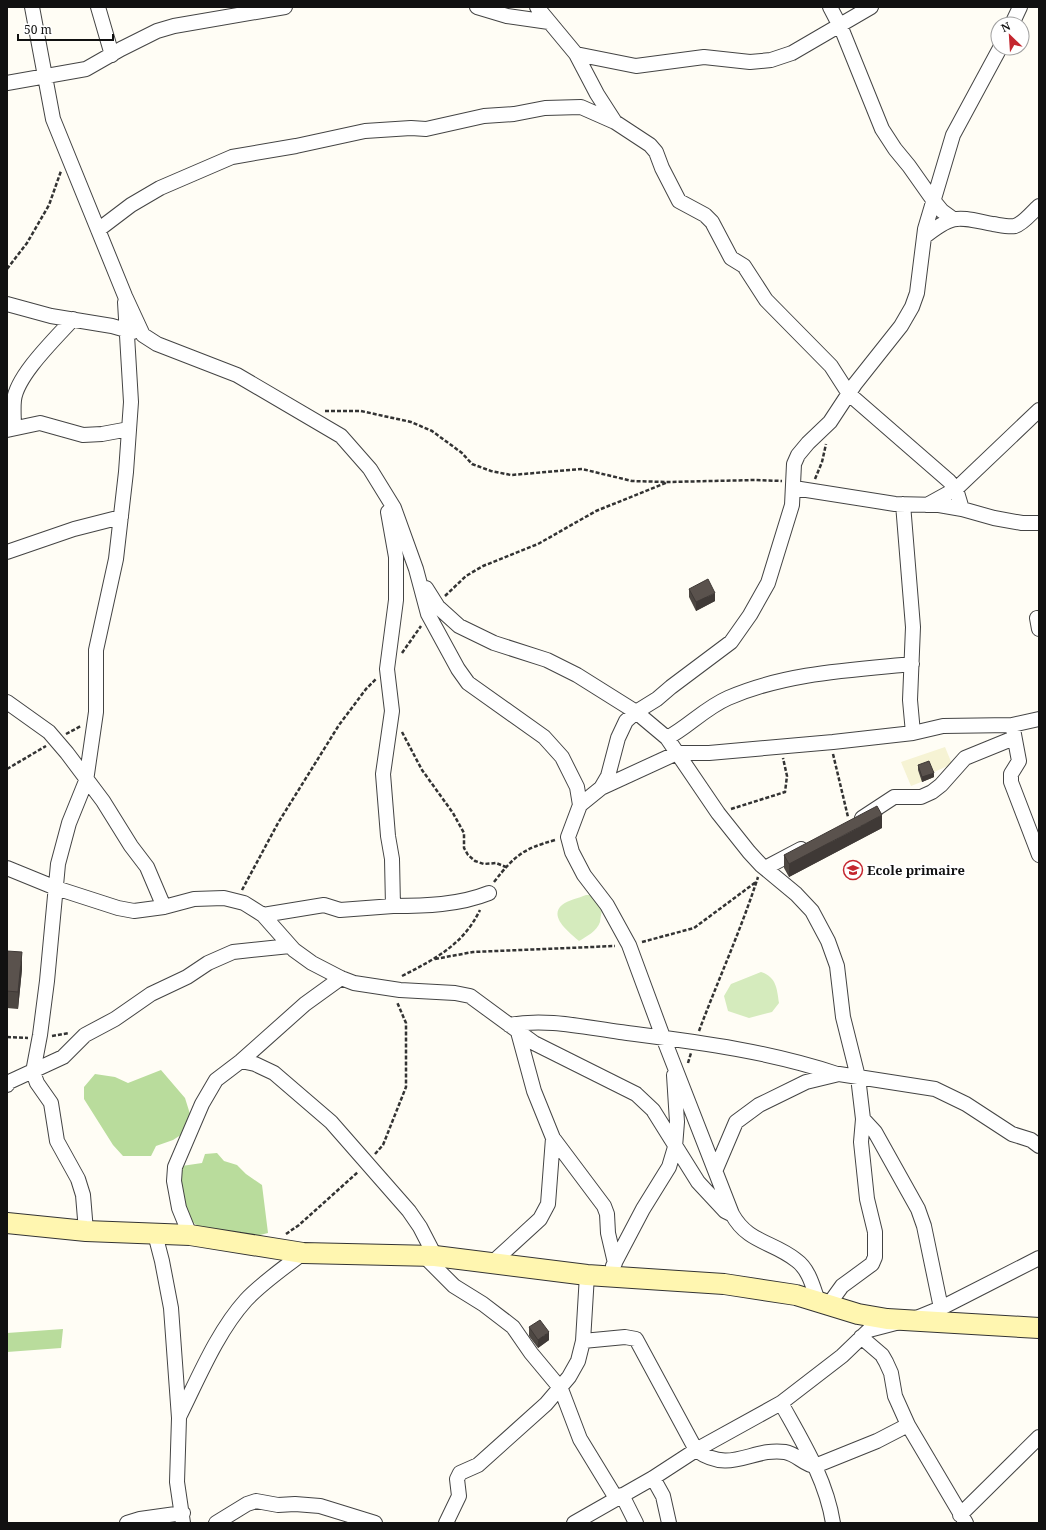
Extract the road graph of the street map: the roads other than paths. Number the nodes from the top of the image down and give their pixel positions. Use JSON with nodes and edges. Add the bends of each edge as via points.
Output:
{"nodes":[{"id":1,"x":32,"y":7,"type":"edge"},
{"id":2,"x":98,"y":7,"type":"edge"},
{"id":3,"x":285,"y":7,"type":"edge"},
{"id":4,"x":477,"y":7,"type":"edge"},
{"id":5,"x":537,"y":7,"type":"edge"},
{"id":6,"x":830,"y":7,"type":"edge"},
{"id":7,"x":871,"y":7,"type":"edge"},
{"id":8,"x":257,"y":10,"type":"edge"},
{"id":9,"x":549,"y":22,"type":"junction"},
{"id":10,"x":840,"y":25,"type":"junction"},
{"id":11,"x":576,"y":54,"type":"junction"},
{"id":12,"x":112,"y":55,"type":"junction"},
{"id":13,"x":996,"y":56,"type":"edge"},
{"id":14,"x":45,"y":76,"type":"junction"},
{"id":15,"x":7,"y":83,"type":"edge"},
{"id":16,"x":615,"y":122,"type":"junction"},
{"id":17,"x":933,"y":200,"type":"junction"},
{"id":18,"x":1039,"y":206,"type":"edge"},
{"id":19,"x":953,"y":219,"type":"junction"},
{"id":20,"x":98,"y":230,"type":"junction"},
{"id":21,"x":924,"y":237,"type":"junction"},
{"id":22,"x":125,"y":296,"type":"junction"},
{"id":23,"x":7,"y":304,"type":"edge"},
{"id":24,"x":73,"y":319,"type":"junction"},
{"id":25,"x":125,"y":330,"type":"junction"},
{"id":26,"x":143,"y":335,"type":"junction"},
{"id":27,"x":849,"y":394,"type":"junction"},
{"id":28,"x":1039,"y":410,"type":"edge"},
{"id":29,"x":11,"y":429,"type":"edge"},
{"id":30,"x":129,"y":429,"type":"junction"},
{"id":31,"x":794,"y":485,"type":"junction"},
{"id":32,"x":956,"y":489,"type":"junction"},
{"id":33,"x":383,"y":490,"type":"junction"},
{"id":34,"x":903,"y":504,"type":"junction"},
{"id":35,"x":927,"y":505,"type":"junction"},
{"id":36,"x":962,"y":509,"type":"junction"},
{"id":37,"x":121,"y":517,"type":"junction"},
{"id":38,"x":1039,"y":523,"type":"edge"},
{"id":39,"x":7,"y":552,"type":"edge"},
{"id":40,"x":432,"y":610,"type":"junction"},
{"id":41,"x":912,"y":664,"type":"junction"},
{"id":42,"x":7,"y":702,"type":"edge"},
{"id":43,"x":636,"y":712,"type":"junction"},
{"id":44,"x":1039,"y":719,"type":"edge"},
{"id":45,"x":1013,"y":731,"type":"junction"},
{"id":46,"x":913,"y":733,"type":"junction"},
{"id":47,"x":667,"y":738,"type":"junction"},
{"id":48,"x":677,"y":754,"type":"junction"},
{"id":49,"x":86,"y":781,"type":"junction"},
{"id":50,"x":601,"y":788,"type":"junction"},
{"id":51,"x":580,"y":805,"type":"junction"},
{"id":52,"x":850,"y":824,"type":"edge"},
{"id":53,"x":811,"y":844,"type":"edge"},
{"id":54,"x":1039,"y":855,"type":"edge"},
{"id":55,"x":763,"y":867,"type":"junction"},
{"id":56,"x":7,"y":868,"type":"edge"},
{"id":57,"x":56,"y":888,"type":"junction"},
{"id":58,"x":488,"y":893,"type":"road end"},
{"id":59,"x":393,"y":906,"type":"junction"},
{"id":60,"x":164,"y":907,"type":"junction"},
{"id":61,"x":263,"y":915,"type":"junction"},
{"id":62,"x":290,"y":946,"type":"junction"},
{"id":63,"x":341,"y":978,"type":"junction"},
{"id":64,"x":514,"y":1029,"type":"junction"},
{"id":65,"x":663,"y":1037,"type":"junction"},
{"id":66,"x":672,"y":1059,"type":"junction"},
{"id":67,"x":241,"y":1061,"type":"junction"},
{"id":68,"x":32,"y":1072,"type":"junction"},
{"id":69,"x":839,"y":1074,"type":"junction"},
{"id":70,"x":858,"y":1077,"type":"junction"},
{"id":71,"x":7,"y":1085,"type":"edge"},
{"id":72,"x":863,"y":1119,"type":"junction"},
{"id":73,"x":553,"y":1138,"type":"junction"},
{"id":74,"x":1039,"y":1146,"type":"edge"},
{"id":75,"x":675,"y":1147,"type":"junction"},
{"id":76,"x":716,"y":1169,"type":"junction"},
{"id":77,"x":732,"y":1214,"type":"junction"},
{"id":78,"x":7,"y":1223,"type":"edge"},
{"id":79,"x":86,"y":1231,"type":"junction"},
{"id":80,"x":155,"y":1234,"type":"junction"},
{"id":81,"x":190,"y":1235,"type":"junction"},
{"id":82,"x":304,"y":1253,"type":"junction"},
{"id":83,"x":429,"y":1256,"type":"junction"},
{"id":84,"x":1039,"y":1258,"type":"edge"},
{"id":85,"x":492,"y":1263,"type":"junction"},
{"id":86,"x":612,"y":1269,"type":"junction"},
{"id":87,"x":587,"y":1275,"type":"junction"},
{"id":88,"x":824,"y":1302,"type":"junction"},
{"id":89,"x":941,"y":1308,"type":"junction"},
{"id":90,"x":903,"y":1322,"type":"junction"},
{"id":91,"x":1039,"y":1328,"type":"edge"},
{"id":92,"x":861,"y":1337,"type":"junction"},
{"id":93,"x":583,"y":1341,"type":"junction"},
{"id":94,"x":561,"y":1389,"type":"junction"},
{"id":95,"x":781,"y":1403,"type":"junction"},
{"id":96,"x":179,"y":1418,"type":"junction"},
{"id":97,"x":908,"y":1425,"type":"junction"},
{"id":98,"x":1039,"y":1437,"type":"edge"},
{"id":99,"x":696,"y":1450,"type":"junction"},
{"id":100,"x":815,"y":1466,"type":"junction"},
{"id":101,"x":653,"y":1478,"type":"junction"},
{"id":102,"x":619,"y":1496,"type":"junction"},
{"id":103,"x":183,"y":1518,"type":"edge"},
{"id":104,"x":963,"y":1519,"type":"edge"},
{"id":105,"x":127,"y":1523,"type":"edge"},
{"id":106,"x":216,"y":1523,"type":"edge"},
{"id":107,"x":375,"y":1523,"type":"edge"},
{"id":108,"x":446,"y":1523,"type":"edge"},
{"id":109,"x":574,"y":1523,"type":"edge"},
{"id":110,"x":636,"y":1523,"type":"edge"},
{"id":111,"x":669,"y":1523,"type":"edge"},
{"id":112,"x":833,"y":1523,"type":"edge"}],
"edges":[{"from":1,"to":14,"type":"street"},
{"from":2,"to":12,"type":"street"},
{"from":3,"to":8,"type":"street"},
{"from":4,"to":9,"type":"street","via":[[507,16]]},
{"from":5,"to":9,"type":"street"},
{"from":6,"to":10,"type":"street"},
{"from":7,"to":10,"type":"street"},
{"from":8,"to":12,"type":"street","via":[[157,31]]},
{"from":9,"to":11,"type":"street"},
{"from":10,"to":11,"type":"street","via":[[792,53],[771,60],[750,62],[704,57],[636,66]]},
{"from":10,"to":17,"type":"street","via":[[882,129]]},
{"from":11,"to":16,"type":"street"},
{"from":12,"to":14,"type":"street","via":[[86,69]]},
{"from":13,"to":17,"type":"street","via":[[953,135]]},
{"from":14,"to":15,"type":"street"},
{"from":14,"to":20,"type":"street","via":[[53,119]]},
{"from":16,"to":20,"type":"street","via":[[581,107],[545,108],[484,116],[426,129],[366,131],[232,157],[160,188]]},
{"from":16,"to":27,"type":"street","via":[[650,145],[656,152],[676,197],[712,222],[731,258],[744,266],[766,300],[831,366]]},
{"from":17,"to":19,"type":"street"},
{"from":17,"to":21,"type":"street"},
{"from":18,"to":19,"type":"street","via":[[1016,226]]},
{"from":19,"to":21,"type":"street","via":[[941,224]]},
{"from":20,"to":22,"type":"street"},
{"from":21,"to":27,"type":"street","via":[[917,293],[912,308]]},
{"from":22,"to":25,"type":"street"},
{"from":22,"to":26,"type":"street"},
{"from":23,"to":24,"type":"street"},
{"from":24,"to":25,"type":"street"},
{"from":24,"to":29,"type":"street","via":[[34,363],[20,385],[14,400]]},
{"from":25,"to":26,"type":"street"},
{"from":25,"to":30,"type":"street","via":[[130,402]]},
{"from":26,"to":33,"type":"street","via":[[157,344],[237,375],[342,436],[370,469]]},
{"from":27,"to":31,"type":"street","via":[[830,422],[798,455],[794,464]]},
{"from":27,"to":32,"type":"street"},
{"from":28,"to":32,"type":"street"},
{"from":29,"to":30,"type":"street","via":[[40,423],[83,435]]},
{"from":30,"to":37,"type":"street"},
{"from":31,"to":34,"type":"street"},
{"from":31,"to":43,"type":"street","via":[[792,505],[768,583],[738,633],[731,642]]},
{"from":32,"to":35,"type":"street"},
{"from":32,"to":36,"type":"street"},
{"from":33,"to":40,"type":"street","via":[[394,508]]},
{"from":33,"to":59,"type":"street","via":[[396,557],[396,600],[387,669],[392,711],[383,774],[392,859]]},
{"from":34,"to":35,"type":"street"},
{"from":34,"to":41,"type":"street","via":[[913,627]]},
{"from":35,"to":36,"type":"street"},
{"from":36,"to":38,"type":"street","via":[[994,518]]},
{"from":37,"to":39,"type":"street","via":[[74,529]]},
{"from":37,"to":49,"type":"street","via":[[116,559],[96,650],[96,712]]},
{"from":40,"to":43,"type":"street","via":[[494,643],[547,660],[577,675]]},
{"from":40,"to":51,"type":"street","via":[[458,669],[468,683],[544,737],[562,758],[577,787]]},
{"from":41,"to":46,"type":"street","via":[[910,700]]},
{"from":41,"to":47,"type":"street","via":[[815,674],[750,690],[715,704],[682,730]]},
{"from":42,"to":49,"type":"street","via":[[49,732]]},
{"from":43,"to":47,"type":"street"},
{"from":43,"to":50,"type":"street","via":[[626,721],[618,738],[608,776]]},
{"from":44,"to":45,"type":"street"},
{"from":45,"to":46,"type":"street","via":[[943,726]]},
{"from":45,"to":52,"type":"street","via":[[965,758],[932,792],[922,797],[894,797]]},
{"from":45,"to":54,"type":"street","via":[[1018,761],[1011,774],[1011,782]]},
{"from":46,"to":48,"type":"street"},
{"from":47,"to":48,"type":"street"},
{"from":48,"to":50,"type":"street"},
{"from":48,"to":55,"type":"street","via":[[738,840]]},
{"from":49,"to":57,"type":"street","via":[[69,823],[58,864]]},
{"from":49,"to":60,"type":"street","via":[[103,801],[146,867]]},
{"from":50,"to":51,"type":"street"},
{"from":51,"to":65,"type":"street","via":[[568,837],[572,852],[584,875],[607,905],[629,945]]},
{"from":53,"to":55,"type":"street"},
{"from":55,"to":70,"type":"street","via":[[812,911],[828,941],[837,966],[843,1016]]},
{"from":56,"to":57,"type":"street"},
{"from":57,"to":60,"type":"street","via":[[134,911]]},
{"from":57,"to":68,"type":"street","via":[[44,1004]]},
{"from":58,"to":59,"type":"street","via":[[431,906]]},
{"from":59,"to":61,"type":"street","via":[[340,910],[324,905]]},
{"from":60,"to":61,"type":"street","via":[[194,899],[224,898],[244,903]]},
{"from":61,"to":62,"type":"street"},
{"from":62,"to":63,"type":"street","via":[[312,963]]},
{"from":62,"to":68,"type":"street","via":[[233,952],[208,963],[187,977],[151,994],[115,1019],[85,1035],[63,1057]]},
{"from":63,"to":64,"type":"street","via":[[354,983],[394,989],[470,996]]},
{"from":63,"to":67,"type":"street","via":[[305,1004]]},
{"from":64,"to":65,"type":"street","via":[[521,1023],[565,1023]]},
{"from":64,"to":73,"type":"street","via":[[534,1091]]},
{"from":64,"to":75,"type":"street","via":[[534,1043],[636,1094],[653,1110]]},
{"from":65,"to":66,"type":"street"},
{"from":65,"to":69,"type":"street","via":[[696,1041],[797,1062]]},
{"from":66,"to":75,"type":"street","via":[[677,1122]]},
{"from":66,"to":76,"type":"street"},
{"from":67,"to":81,"type":"street","via":[[216,1080],[202,1104],[175,1167],[174,1180],[179,1208]]},
{"from":67,"to":83,"type":"street","via":[[274,1073],[330,1122],[409,1211],[420,1226]]},
{"from":68,"to":71,"type":"street"},
{"from":68,"to":79,"type":"street","via":[[51,1103],[57,1141],[78,1179],[83,1194]]},
{"from":69,"to":70,"type":"street"},
{"from":69,"to":76,"type":"street","via":[[806,1082],[759,1105],[736,1122]]},
{"from":70,"to":72,"type":"street"},
{"from":70,"to":74,"type":"street","via":[[935,1090],[966,1104],[1012,1134],[1031,1140]]},
{"from":72,"to":88,"type":"street","via":[[861,1142],[867,1199],[875,1232],[875,1257],[872,1264]]},
{"from":72,"to":89,"type":"street","via":[[875,1132],[918,1209]]},
{"from":73,"to":85,"type":"street","via":[[548,1204],[545,1212],[540,1220]]},
{"from":73,"to":86,"type":"street","via":[[604,1206]]},
{"from":75,"to":77,"type":"street","via":[[698,1182],[725,1211]]},
{"from":75,"to":86,"type":"street","via":[[669,1167]]},
{"from":76,"to":77,"type":"street"},
{"from":77,"to":88,"type":"street","via":[[738,1226],[748,1234],[797,1260]]},
{"from":78,"to":79,"type":"street"},
{"from":79,"to":80,"type":"street"},
{"from":80,"to":81,"type":"street"},
{"from":80,"to":96,"type":"street","via":[[171,1308]]},
{"from":81,"to":82,"type":"street"},
{"from":82,"to":83,"type":"street"},
{"from":82,"to":96,"type":"street","via":[[246,1299],[231,1319]]},
{"from":83,"to":85,"type":"street"},
{"from":83,"to":94,"type":"street","via":[[454,1286],[508,1321]]},
{"from":84,"to":89,"type":"street"},
{"from":85,"to":87,"type":"street"},
{"from":86,"to":87,"type":"street"},
{"from":86,"to":88,"type":"street","via":[[796,1295]]},
{"from":87,"to":93,"type":"street"},
{"from":88,"to":90,"type":"street","via":[[870,1317]]},
{"from":89,"to":90,"type":"street"},
{"from":90,"to":91,"type":"street"},
{"from":90,"to":92,"type":"street","via":[[871,1329]]},
{"from":92,"to":95,"type":"street","via":[[842,1356]]},
{"from":92,"to":97,"type":"street","via":[[882,1355],[886,1362],[891,1373],[895,1396]]},
{"from":93,"to":94,"type":"street","via":[[574,1369]]},
{"from":93,"to":99,"type":"street","via":[[625,1337],[636,1339]]},
{"from":94,"to":102,"type":"street","via":[[580,1439]]},
{"from":94,"to":108,"type":"street","via":[[478,1464],[460,1472],[457,1479],[459,1496]]},
{"from":95,"to":99,"type":"street"},
{"from":95,"to":100,"type":"street"},
{"from":96,"to":103,"type":"street","via":[[177,1482]]},
{"from":97,"to":100,"type":"street","via":[[877,1441]]},
{"from":97,"to":104,"type":"street"},
{"from":98,"to":104,"type":"street"},
{"from":99,"to":100,"type":"street","via":[[705,1457],[726,1461],[771,1452],[786,1452]]},
{"from":99,"to":101,"type":"street"},
{"from":100,"to":112,"type":"street"},
{"from":101,"to":102,"type":"street"},
{"from":101,"to":111,"type":"street","via":[[663,1496]]},
{"from":102,"to":109,"type":"street"},
{"from":102,"to":110,"type":"street"},
{"from":103,"to":105,"type":"street","via":[[140,1519]]},
{"from":106,"to":107,"type":"street","via":[[256,1501],[278,1505],[320,1506]]}]}
